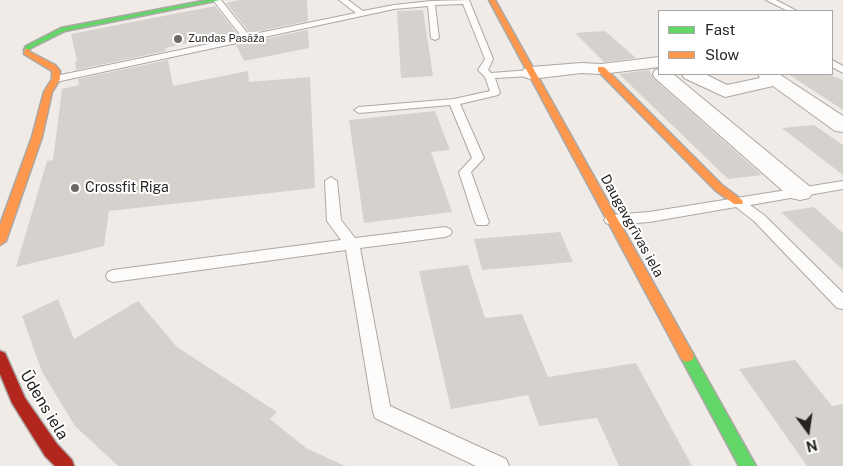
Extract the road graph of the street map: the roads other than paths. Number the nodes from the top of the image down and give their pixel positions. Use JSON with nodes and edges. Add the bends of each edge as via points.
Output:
{"nodes":[{"id":1,"x":217,"y":0,"type":"edge"},
{"id":2,"x":344,"y":0,"type":"edge"},
{"id":3,"x":393,"y":0,"type":"edge"},
{"id":4,"x":492,"y":0,"type":"edge"},
{"id":5,"x":770,"y":0,"type":"edge"},
{"id":6,"x":466,"y":1,"type":"edge"},
{"id":7,"x":431,"y":3,"type":"junction"},
{"id":8,"x":401,"y":6,"type":"junction"},
{"id":9,"x":791,"y":10,"type":"edge"},
{"id":10,"x":362,"y":14,"type":"junction"},
{"id":11,"x":436,"y":38,"type":"dead end"},
{"id":12,"x":248,"y":39,"type":"junction"},
{"id":13,"x":834,"y":58,"type":"edge"},
{"id":14,"x":601,"y":70,"type":"junction"},
{"id":15,"x":843,"y":70,"type":"edge"},
{"id":16,"x":658,"y":72,"type":"edge"},
{"id":17,"x":531,"y":73,"type":"junction"},
{"id":18,"x":673,"y":75,"type":"edge"},
{"id":19,"x":677,"y":75,"type":"edge"},
{"id":20,"x":489,"y":76,"type":"junction"},
{"id":21,"x":772,"y":77,"type":"edge"},
{"id":22,"x":56,"y":79,"type":"junction"},
{"id":23,"x":454,"y":102,"type":"junction"},
{"id":24,"x":359,"y":110,"type":"dead end"},
{"id":25,"x":843,"y":126,"type":"edge"},
{"id":26,"x":331,"y":181,"type":"dead end"},
{"id":27,"x":843,"y":185,"type":"edge"},
{"id":28,"x":800,"y":192,"type":"junction"},
{"id":29,"x":738,"y":202,"type":"junction"},
{"id":30,"x":611,"y":220,"type":"junction"},
{"id":31,"x":482,"y":222,"type":"dead end"},
{"id":32,"x":445,"y":232,"type":"dead end"},
{"id":33,"x":0,"y":241,"type":"edge"},
{"id":34,"x":352,"y":244,"type":"junction"},
{"id":35,"x":113,"y":276,"type":"dead end"},
{"id":36,"x":843,"y":303,"type":"edge"},
{"id":37,"x":0,"y":362,"type":"edge"},
{"id":38,"x":66,"y":466,"type":"edge"},
{"id":39,"x":499,"y":466,"type":"edge"},
{"id":40,"x":748,"y":466,"type":"edge"}],
"edges":[{"from":1,"to":12,"type":"lane"},
{"from":1,"to":22,"type":"street","via":[[63,29],[28,47],[26,53],[52,67],[56,71]]},
{"from":2,"to":10,"type":"lane"},
{"from":3,"to":8,"type":"lane"},
{"from":4,"to":17,"type":"street","name":"Daugavgrīvas iela"},
{"from":5,"to":9,"type":"lane"},
{"from":6,"to":7,"type":"lane"},
{"from":6,"to":20,"type":"lane","via":[[489,59],[483,70]]},
{"from":7,"to":8,"type":"lane"},
{"from":7,"to":11,"type":"lane"},
{"from":8,"to":10,"type":"lane"},
{"from":10,"to":12,"type":"lane"},
{"from":12,"to":22,"type":"lane"},
{"from":13,"to":15,"type":"lane"},
{"from":14,"to":16,"type":"street"},
{"from":14,"to":17,"type":"street","via":[[583,60]]},
{"from":14,"to":29,"type":"street","via":[[719,188]]},
{"from":17,"to":20,"type":"lane"},
{"from":17,"to":30,"type":"street","name":"Daugavgrīvas iela"},
{"from":18,"to":28,"type":"street"},
{"from":19,"to":21,"type":"street","via":[[725,91]]},
{"from":20,"to":23,"type":"lane","via":[[496,92]]},
{"from":21,"to":25,"type":"street"},
{"from":22,"to":33,"type":"street","via":[[48,92],[37,137]]},
{"from":23,"to":24,"type":"lane"},
{"from":23,"to":31,"type":"lane","via":[[478,158],[465,172]]},
{"from":26,"to":34,"type":"lane","via":[[334,221]]},
{"from":27,"to":28,"type":"lane"},
{"from":28,"to":29,"type":"lane"},
{"from":29,"to":30,"type":"lane"},
{"from":29,"to":36,"type":"lane","via":[[759,218]]},
{"from":30,"to":40,"type":"street","name":"Daugavgrīvas iela"},
{"from":32,"to":34,"type":"lane"},
{"from":34,"to":35,"type":"lane"},
{"from":34,"to":39,"type":"lane","via":[[382,412]]},
{"from":37,"to":38,"type":"street","name":"Ūdens iela","via":[[20,403],[50,450]]}]}
